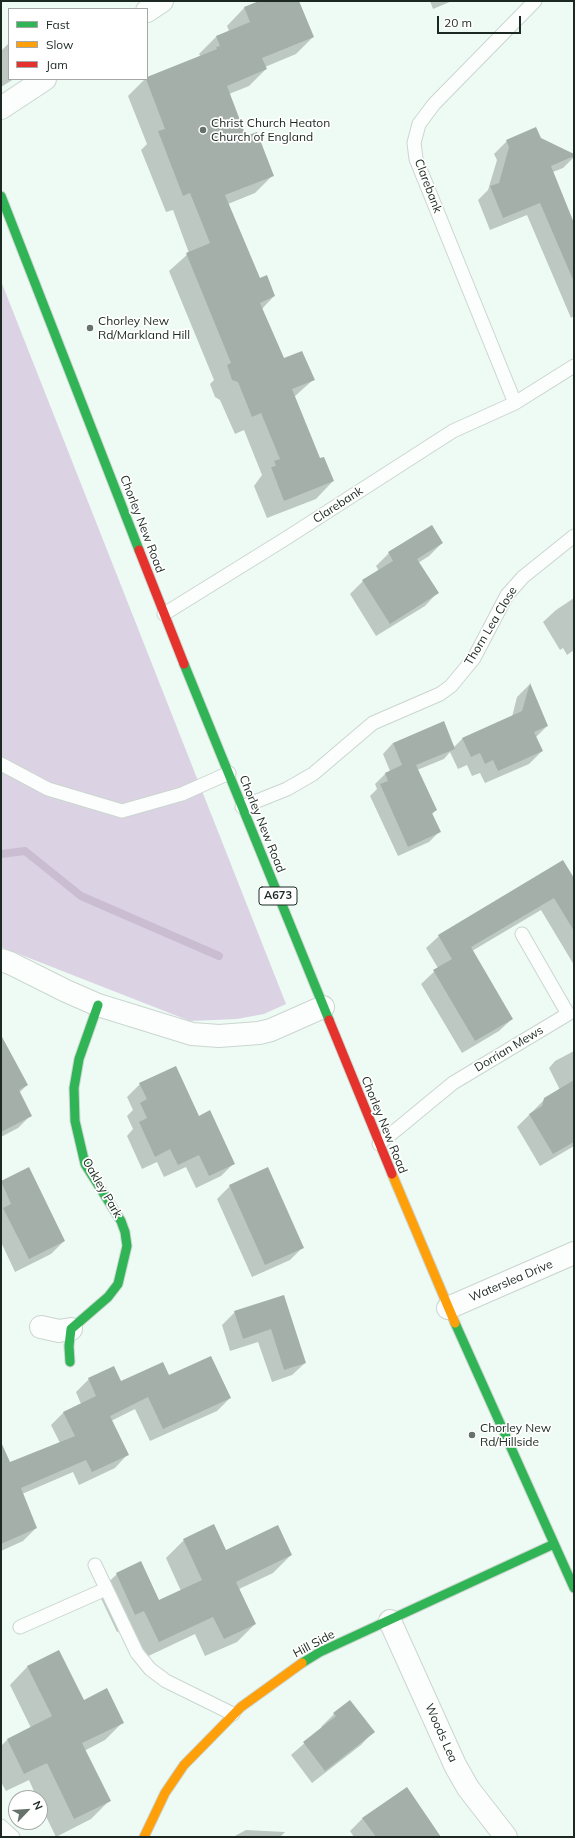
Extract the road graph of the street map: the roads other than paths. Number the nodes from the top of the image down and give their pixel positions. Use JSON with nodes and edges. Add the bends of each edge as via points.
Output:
{"nodes":[{"id":1,"x":162,"y":1,"type":"edge"},
{"id":2,"x":535,"y":1,"type":"edge"},
{"id":3,"x":148,"y":10,"type":"edge"},
{"id":4,"x":43,"y":80,"type":"edge"},
{"id":5,"x":1,"y":108,"type":"edge"},
{"id":6,"x":1,"y":196,"type":"edge"},
{"id":7,"x":574,"y":366,"type":"edge"},
{"id":8,"x":515,"y":403,"type":"junction"},
{"id":9,"x":574,"y":536,"type":"edge"},
{"id":10,"x":164,"y":614,"type":"junction"},
{"id":11,"x":1,"y":764,"type":"edge"},
{"id":12,"x":229,"y":773,"type":"junction"},
{"id":13,"x":242,"y":807,"type":"junction"},
{"id":14,"x":522,"y":934,"type":"dead end"},
{"id":15,"x":1,"y":960,"type":"edge"},
{"id":16,"x":98,"y":1005,"type":"junction"},
{"id":17,"x":323,"y":1007,"type":"junction"},
{"id":18,"x":379,"y":1144,"type":"junction"},
{"id":19,"x":574,"y":1253,"type":"edge"},
{"id":20,"x":448,"y":1308,"type":"junction"},
{"id":21,"x":41,"y":1327,"type":"dead end"},
{"id":22,"x":71,"y":1330,"type":"junction"},
{"id":23,"x":70,"y":1362,"type":"dead end"},
{"id":24,"x":554,"y":1544,"type":"junction"},
{"id":25,"x":95,"y":1565,"type":"dead end"},
{"id":26,"x":574,"y":1588,"type":"edge"},
{"id":27,"x":106,"y":1589,"type":"junction"},
{"id":28,"x":390,"y":1621,"type":"junction"},
{"id":29,"x":20,"y":1627,"type":"dead end"},
{"id":30,"x":234,"y":1714,"type":"junction"},
{"id":31,"x":1,"y":1826,"type":"edge"},
{"id":32,"x":13,"y":1837,"type":"edge"},
{"id":33,"x":144,"y":1837,"type":"edge"},
{"id":34,"x":506,"y":1837,"type":"edge"}],
"edges":[{"from":1,"to":3,"type":"street"},
{"from":2,"to":8,"type":"lane","name":"Clarebank","via":[[434,104],[419,124],[414,143],[416,159]]},
{"from":4,"to":5,"type":"street"},
{"from":6,"to":10,"type":"main road","name":"Chorley New Road","number":"A673"},
{"from":7,"to":8,"type":"lane","name":"Clarebank"},
{"from":8,"to":10,"type":"lane","name":"Clarebank","via":[[453,431]]},
{"from":9,"to":13,"type":"lane","name":"Thorn Lea Close","via":[[523,577],[507,595],[474,658],[452,686],[440,694],[373,723],[313,774],[287,789]]},
{"from":10,"to":12,"type":"main road","name":"Chorley New Road","number":"A673"},
{"from":11,"to":12,"type":"lane","via":[[48,789],[122,811],[182,794]]},
{"from":12,"to":13,"type":"main road","name":"Chorley New Road","number":"A673"},
{"from":13,"to":17,"type":"main road","name":"Chorley New Road","number":"A673"},
{"from":14,"to":18,"type":"lane","name":"Dorrian Mews","via":[[568,1014],[453,1083]]},
{"from":15,"to":16,"type":"street"},
{"from":16,"to":17,"type":"street","via":[[192,1034],[219,1036],[271,1030]]},
{"from":16,"to":22,"type":"main road","name":"Oakley Park","via":[[79,1059],[74,1088],[75,1122],[85,1164],[121,1221],[126,1246],[118,1284],[108,1297]]},
{"from":17,"to":18,"type":"main road","name":"Chorley New Road","number":"A673"},
{"from":18,"to":20,"type":"main road","name":"Chorley New Road","number":"A673"},
{"from":19,"to":20,"type":"street","name":"Waterslea Drive"},
{"from":20,"to":24,"type":"main road","name":"Chorley New Road","number":"A673"},
{"from":21,"to":22,"type":"street","via":[[59,1331]]},
{"from":22,"to":23,"type":"main road"},
{"from":24,"to":26,"type":"main road","name":"Chorley New Road","number":"A673"},
{"from":24,"to":28,"type":"main road","name":"Hill Side"},
{"from":25,"to":27,"type":"lane"},
{"from":27,"to":29,"type":"lane"},
{"from":27,"to":30,"type":"lane","via":[[137,1653],[150,1669],[166,1681]]},
{"from":28,"to":30,"type":"main road","name":"Hill Side","via":[[320,1652],[288,1672]]},
{"from":28,"to":34,"type":"street","name":"Woods Lea","via":[[455,1765],[468,1788]]},
{"from":30,"to":33,"type":"main road","name":"Hill Side","via":[[184,1765],[165,1793]]},
{"from":31,"to":32,"type":"lane"}]}
